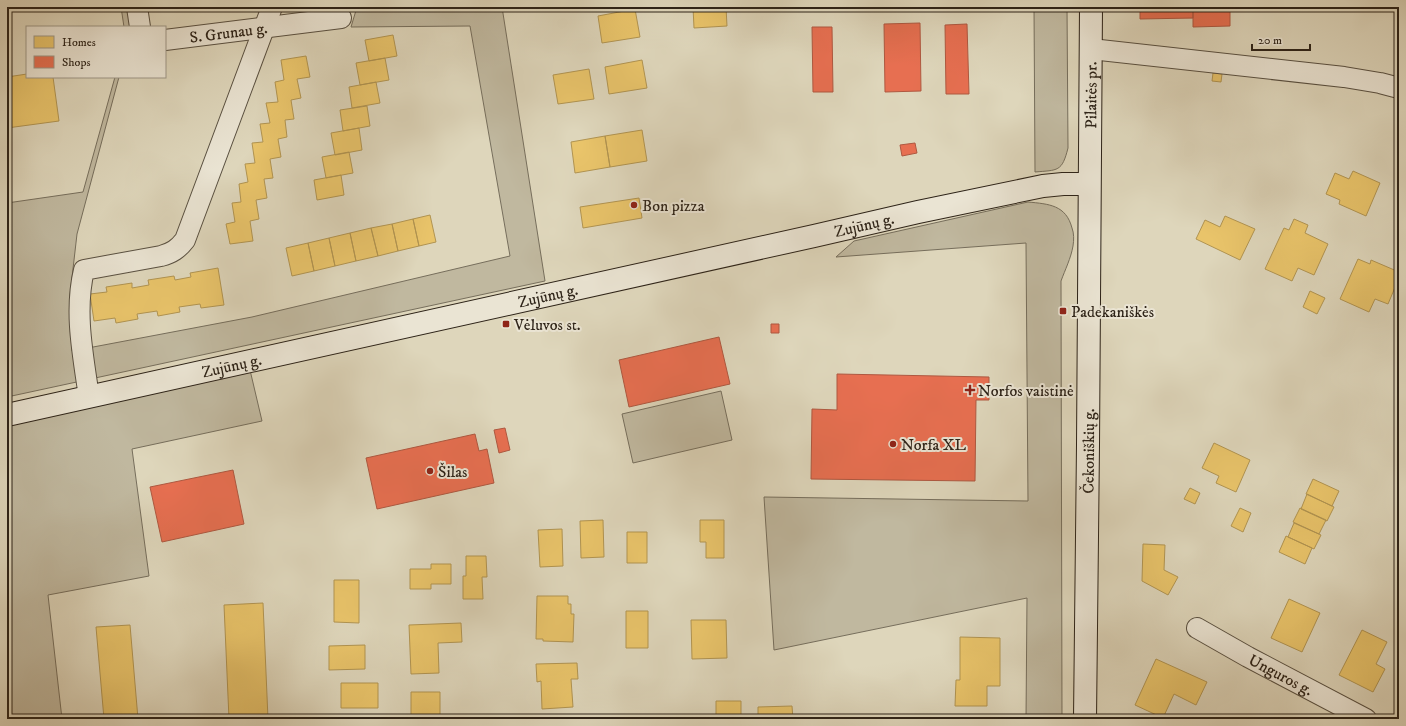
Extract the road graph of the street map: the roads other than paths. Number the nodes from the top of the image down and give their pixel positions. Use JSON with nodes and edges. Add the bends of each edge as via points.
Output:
{"nodes":[{"id":1,"x":137,"y":7,"type":"edge"},
{"id":2,"x":272,"y":7,"type":"edge"},
{"id":3,"x":1090,"y":7,"type":"edge"},
{"id":4,"x":341,"y":18,"type":"dead end"},
{"id":5,"x":140,"y":26,"type":"edge"},
{"id":6,"x":265,"y":27,"type":"junction"},
{"id":7,"x":166,"y":40,"type":"edge"},
{"id":8,"x":1091,"y":49,"type":"junction"},
{"id":9,"x":1399,"y":88,"type":"edge"},
{"id":10,"x":1090,"y":184,"type":"junction"},
{"id":11,"x":89,"y":397,"type":"junction"},
{"id":12,"x":7,"y":415,"type":"edge"},
{"id":13,"x":1197,"y":628,"type":"dead end"},
{"id":14,"x":1085,"y":719,"type":"edge"},
{"id":15,"x":1366,"y":719,"type":"edge"}],
"edges":[{"from":1,"to":5,"type":"street"},
{"from":2,"to":6,"type":"street"},
{"from":3,"to":8,"type":"main road","name":"Pilaitės pr."},
{"from":4,"to":6,"type":"street","name":"S. Grunau g."},
{"from":6,"to":7,"type":"street","name":"S. Grunau g."},
{"from":6,"to":11,"type":"street","via":[[184,240],[175,250],[161,256],[84,270],[79,300],[80,329]]},
{"from":8,"to":9,"type":"street","via":[[1344,77]]},
{"from":8,"to":10,"type":"main road","name":"Pilaitės pr."},
{"from":10,"to":11,"type":"main road","name":"Zujūnų g.","via":[[1043,186],[926,210]]},
{"from":10,"to":14,"type":"main road","name":"Čekoniškių g."},
{"from":11,"to":12,"type":"main road","name":"Zujūnų g."},
{"from":13,"to":15,"type":"street","name":"Unguros g."}]}
